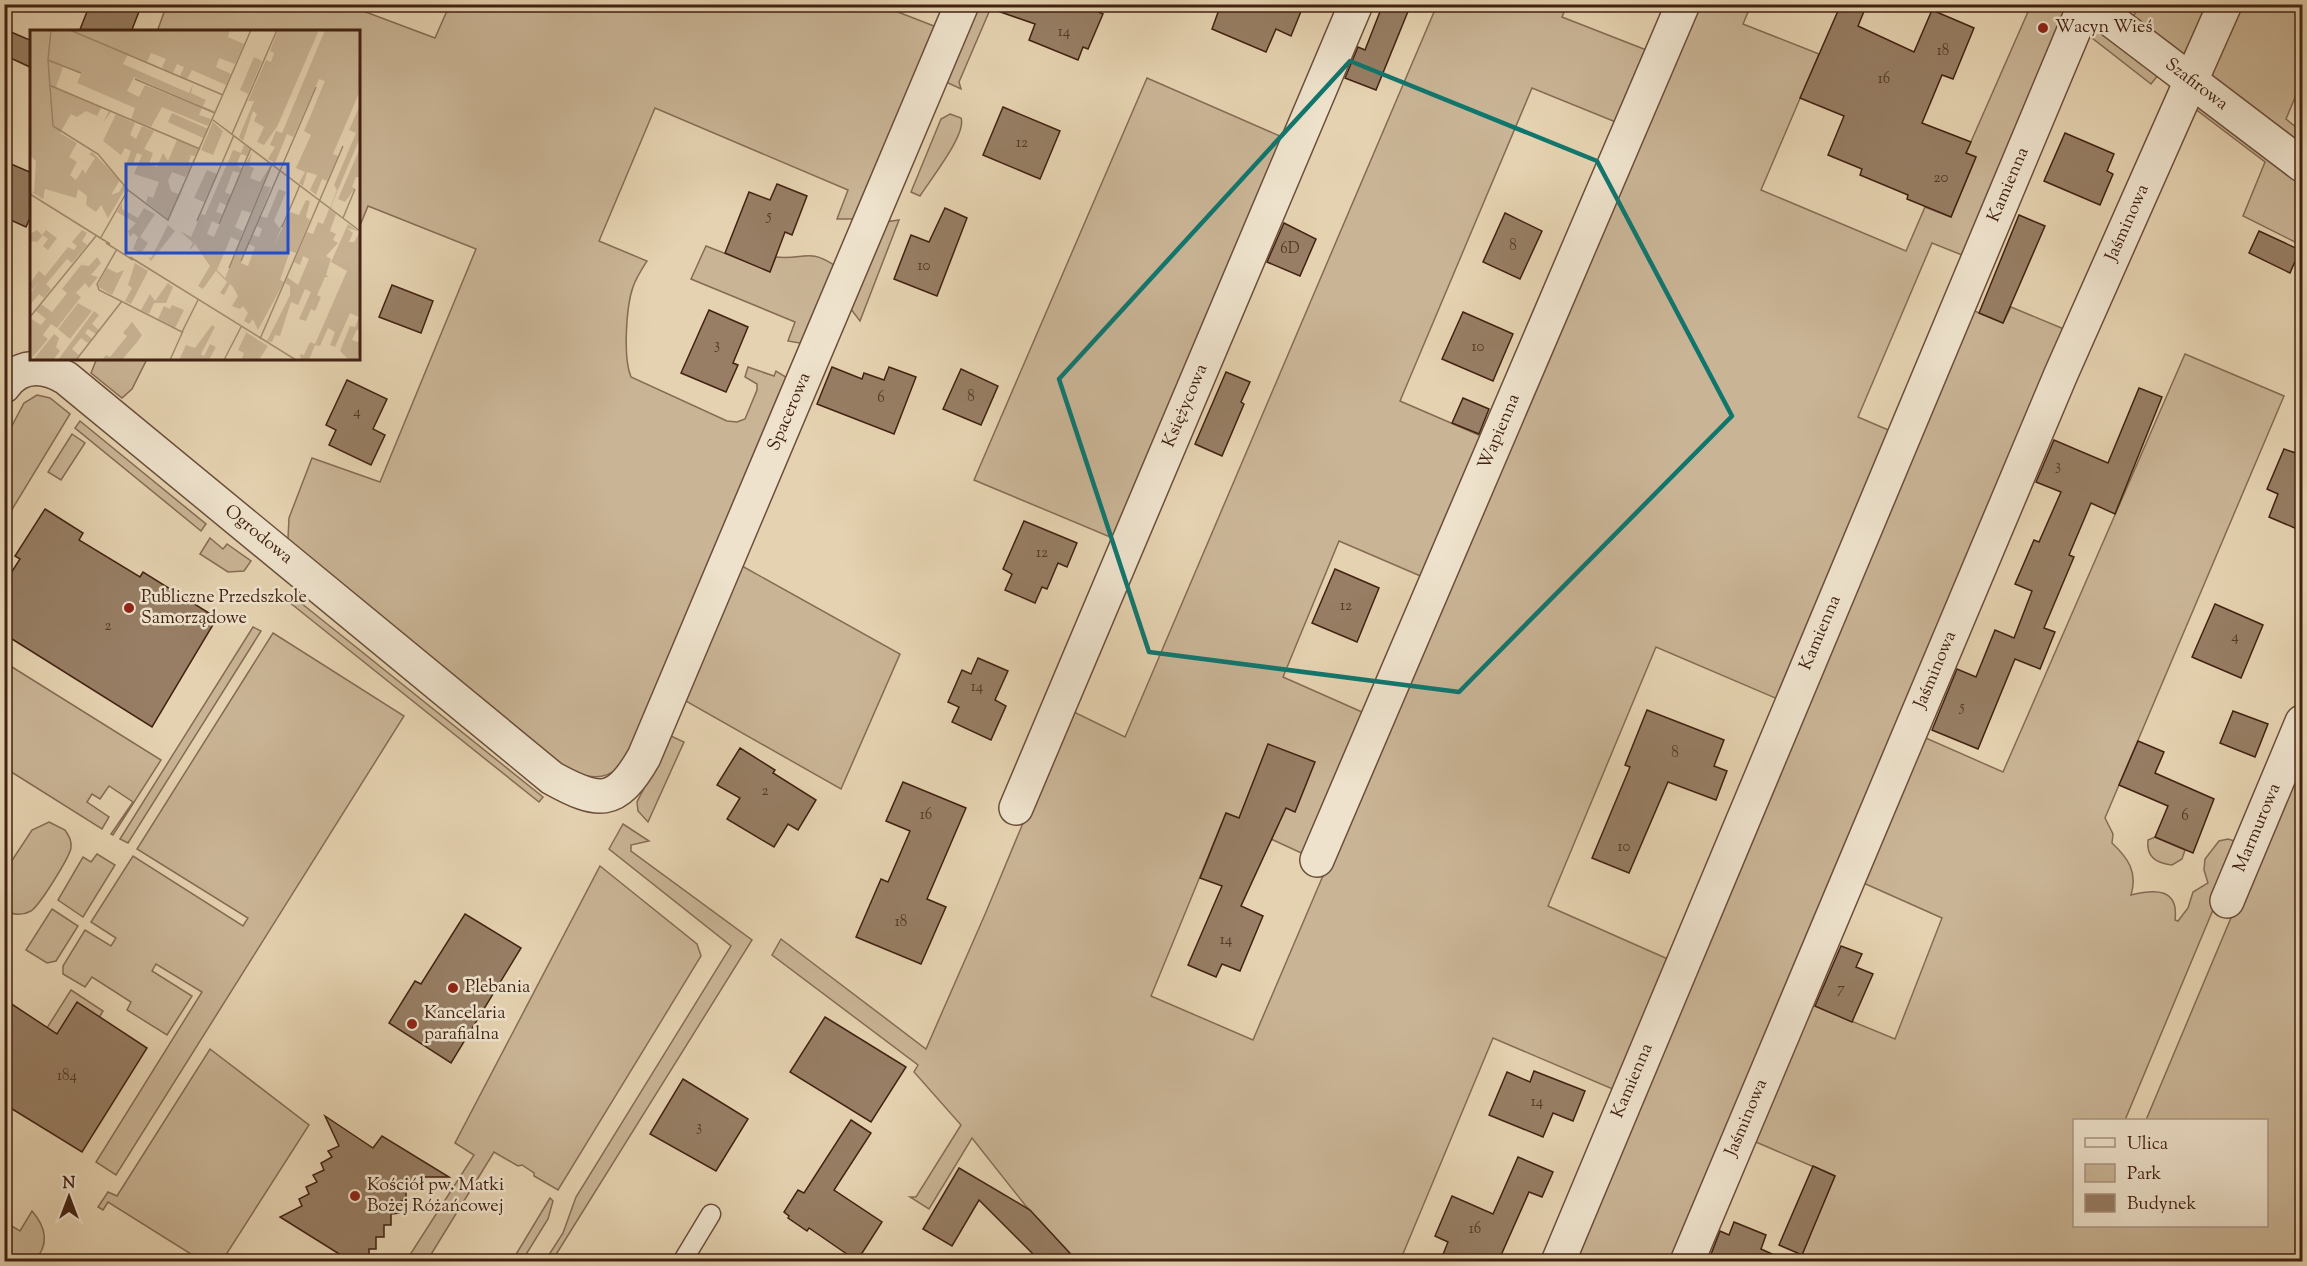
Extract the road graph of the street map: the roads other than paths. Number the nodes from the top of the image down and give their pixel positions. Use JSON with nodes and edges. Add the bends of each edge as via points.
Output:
{"nodes":[{"id":1,"x":962,"y":4,"type":"edge"},
{"id":2,"x":1356,"y":4,"type":"edge"},
{"id":3,"x":1683,"y":4,"type":"edge"},
{"id":4,"x":2085,"y":4,"type":"edge"},
{"id":5,"x":2090,"y":4,"type":"edge"},
{"id":6,"x":2225,"y":4,"type":"edge"},
{"id":7,"x":2191,"y":81,"type":"junction"},
{"id":8,"x":2302,"y":165,"type":"edge"},
{"id":9,"x":10,"y":369,"type":"edge"},
{"id":10,"x":2302,"y":722,"type":"edge"},
{"id":11,"x":596,"y":797,"type":"joint"},
{"id":12,"x":1016,"y":808,"type":"dead end"},
{"id":13,"x":1317,"y":860,"type":"dead end"},
{"id":14,"x":2227,"y":901,"type":"dead end"},
{"id":15,"x":711,"y":1214,"type":"dead end"},
{"id":16,"x":682,"y":1262,"type":"edge"},
{"id":17,"x":1557,"y":1262,"type":"edge"},
{"id":18,"x":1687,"y":1262,"type":"edge"}],
"edges":[{"from":1,"to":11,"type":"street","name":"Spacerowa","via":[[644,758],[624,788]]},
{"from":2,"to":12,"type":"street","name":"Księżycowa"},
{"from":3,"to":13,"type":"street","name":"Wapienna"},
{"from":4,"to":17,"type":"street","name":"Kamienna"},
{"from":5,"to":7,"type":"street","name":"Szafirowa"},
{"from":6,"to":7,"type":"street","name":"Jaśminowa"},
{"from":7,"to":8,"type":"street","name":"Szafirowa"},
{"from":7,"to":18,"type":"street","name":"Jaśminowa","via":[[2061,374]]},
{"from":9,"to":11,"type":"street","name":"Ogrodowa","via":[[44,368],[66,378],[552,778],[578,793]]},
{"from":10,"to":14,"type":"street","name":"Marmurowa"},
{"from":15,"to":16,"type":"lane"}]}
